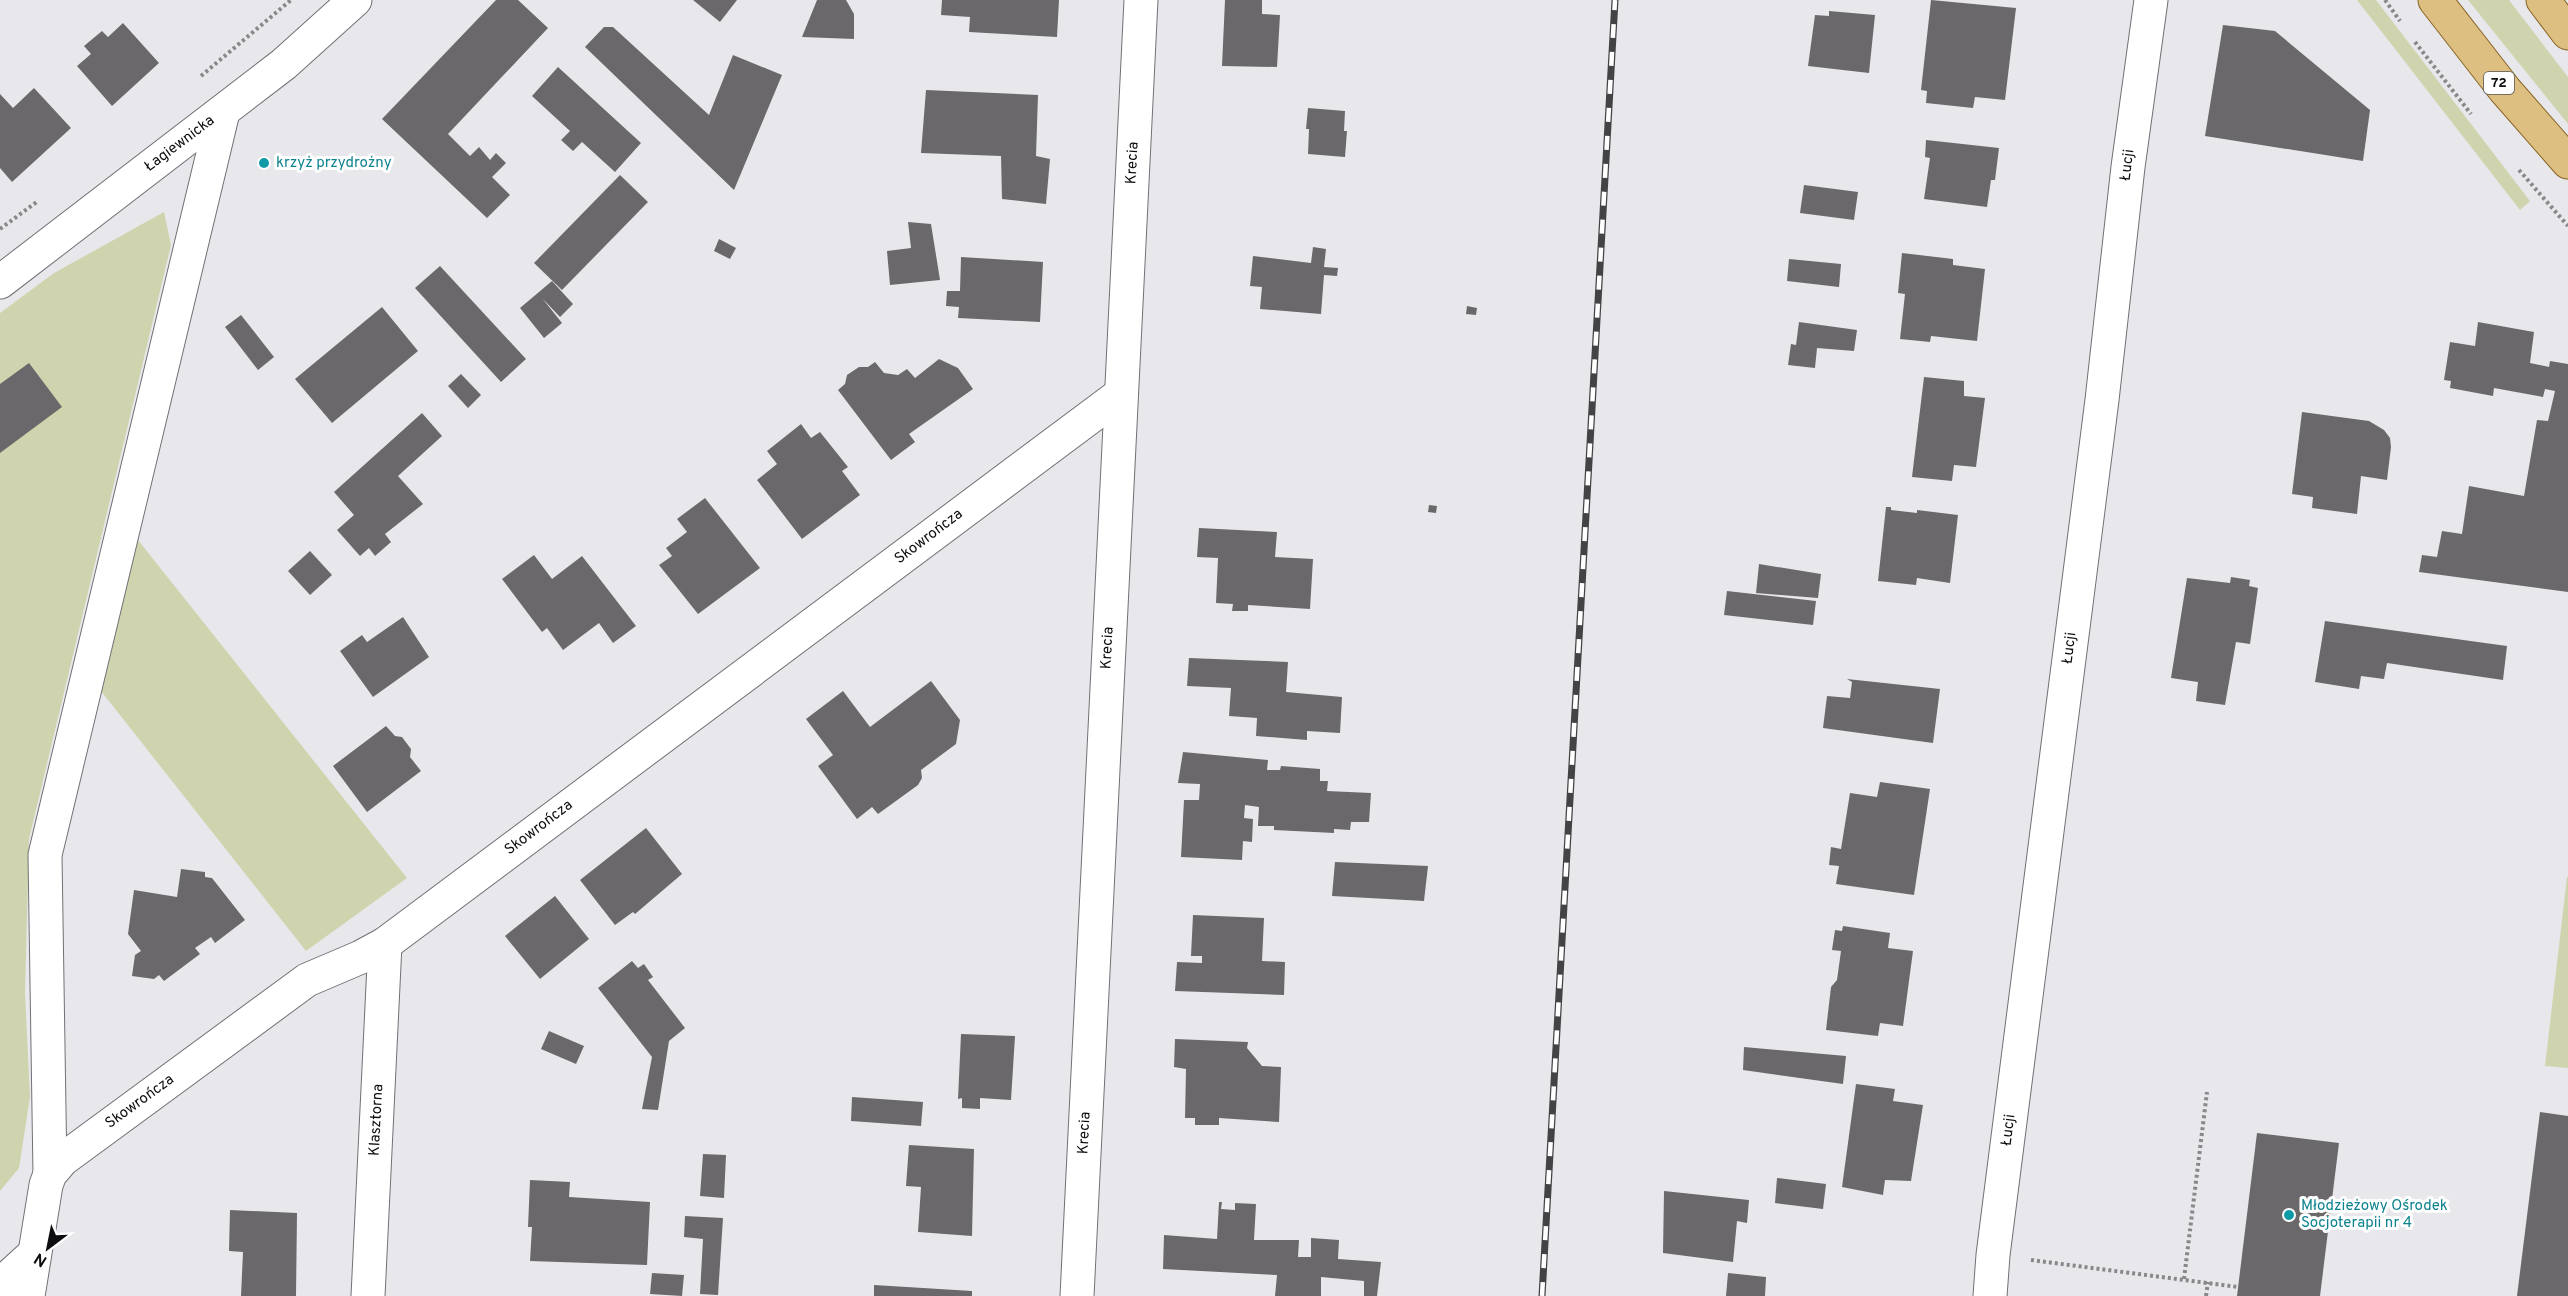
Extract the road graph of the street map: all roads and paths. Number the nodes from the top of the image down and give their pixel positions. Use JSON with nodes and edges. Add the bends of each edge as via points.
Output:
{"nodes":[{"id":1,"x":291,"y":0,"type":"edge"},
{"id":2,"x":355,"y":0,"type":"edge"},
{"id":3,"x":1141,"y":0,"type":"edge"},
{"id":4,"x":2151,"y":0,"type":"edge"},
{"id":5,"x":2435,"y":0,"type":"edge"},
{"id":6,"x":2543,"y":0,"type":"edge"},
{"id":7,"x":2568,"y":33,"type":"edge"},
{"id":8,"x":196,"y":79,"type":"dead end"},
{"id":9,"x":223,"y":111,"type":"junction"},
{"id":10,"x":2568,"y":162,"type":"edge"},
{"id":11,"x":47,"y":194,"type":"dead end"},
{"id":12,"x":0,"y":229,"type":"edge"},
{"id":13,"x":0,"y":282,"type":"edge"},
{"id":14,"x":1121,"y":394,"type":"junction"},
{"id":15,"x":385,"y":944,"type":"junction"},
{"id":16,"x":2207,"y":1092,"type":"dead end"},
{"id":17,"x":50,"y":1174,"type":"junction"},
{"id":18,"x":33,"y":1255,"type":"junction"},
{"id":19,"x":1993,"y":1255,"type":"junction"},
{"id":20,"x":2184,"y":1279,"type":"junction"},
{"id":21,"x":2208,"y":1282,"type":"junction"},
{"id":22,"x":0,"y":1285,"type":"edge"},
{"id":23,"x":2238,"y":1287,"type":"dead end"},
{"id":24,"x":28,"y":1296,"type":"edge"},
{"id":25,"x":368,"y":1296,"type":"edge"},
{"id":26,"x":1077,"y":1296,"type":"edge"},
{"id":27,"x":1990,"y":1296,"type":"edge"},
{"id":28,"x":2206,"y":1296,"type":"edge"}],
"edges":[{"from":1,"to":8,"type":"path"},
{"from":2,"to":9,"type":"street","name":"Łagiewnicka","via":[[292,57]]},
{"from":3,"to":14,"type":"street","name":"Krecia"},
{"from":4,"to":19,"type":"street","name":"Łucji"},
{"from":5,"to":10,"type":"main road","number":"72","via":[[2505,90]]},
{"from":6,"to":7,"type":"main road"},
{"from":9,"to":13,"type":"street","name":"Łagiewnicka"},
{"from":9,"to":17,"type":"street","via":[[45,855]]},
{"from":11,"to":12,"type":"path"},
{"from":14,"to":15,"type":"street","name":"Skowrończa"},
{"from":14,"to":26,"type":"street","name":"Krecia"},
{"from":15,"to":17,"type":"street","name":"Skowrończa","via":[[307,980],[63,1160]]},
{"from":15,"to":25,"type":"street","name":"Klasztorna"},
{"from":16,"to":20,"type":"path"},
{"from":17,"to":18,"type":"street"},
{"from":18,"to":22,"type":"street"},
{"from":18,"to":24,"type":"street"},
{"from":19,"to":20,"type":"path"},
{"from":19,"to":27,"type":"street","name":"Łucji"},
{"from":20,"to":21,"type":"path"},
{"from":21,"to":23,"type":"path"},
{"from":21,"to":28,"type":"path"}]}
